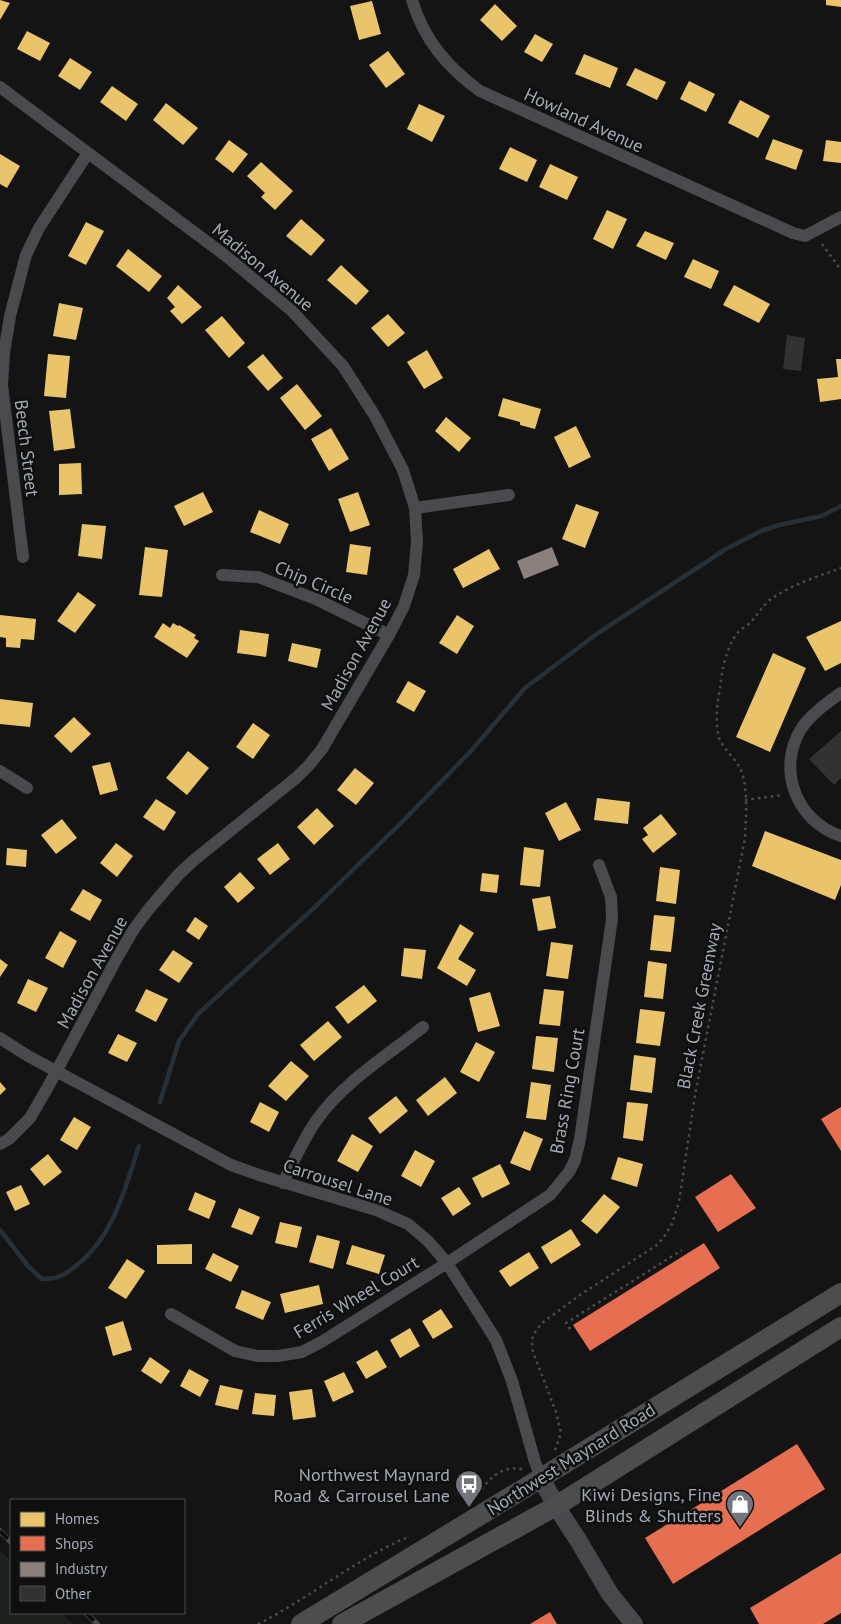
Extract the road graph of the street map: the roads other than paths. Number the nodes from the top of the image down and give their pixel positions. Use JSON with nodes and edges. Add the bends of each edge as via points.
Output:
{"nodes":[{"id":1,"x":412,"y":0,"type":"edge"},
{"id":2,"x":0,"y":87,"type":"edge"},
{"id":3,"x":88,"y":153,"type":"junction"},
{"id":4,"x":841,"y":217,"type":"edge"},
{"id":5,"x":5,"y":315,"type":"edge"},
{"id":6,"x":509,"y":495,"type":"dead end"},
{"id":7,"x":415,"y":508,"type":"junction"},
{"id":8,"x":23,"y":557,"type":"dead end"},
{"id":9,"x":222,"y":575,"type":"dead end"},
{"id":10,"x":389,"y":635,"type":"junction"},
{"id":11,"x":841,"y":693,"type":"edge"},
{"id":12,"x":0,"y":771,"type":"edge"},
{"id":13,"x":27,"y":788,"type":"dead end"},
{"id":14,"x":841,"y":836,"type":"edge"},
{"id":15,"x":599,"y":865,"type":"dead end"},
{"id":16,"x":423,"y":1028,"type":"dead end"},
{"id":17,"x":0,"y":1038,"type":"edge"},
{"id":18,"x":57,"y":1071,"type":"junction"},
{"id":19,"x":0,"y":1144,"type":"edge"},
{"id":20,"x":283,"y":1182,"type":"junction"},
{"id":21,"x":447,"y":1263,"type":"junction"},
{"id":22,"x":841,"y":1293,"type":"edge"},
{"id":23,"x":171,"y":1314,"type":"dead end"},
{"id":24,"x":841,"y":1327,"type":"edge"},
{"id":25,"x":541,"y":1478,"type":"junction"},
{"id":26,"x":556,"y":1506,"type":"junction"},
{"id":27,"x":301,"y":1624,"type":"edge"},
{"id":28,"x":342,"y":1624,"type":"edge"},
{"id":29,"x":634,"y":1624,"type":"edge"}],
"edges":[{"from":1,"to":4,"type":"street","name":"Howland Avenue","via":[[437,50],[449,66],[480,91],[793,234],[805,236]]},
{"from":2,"to":3,"type":"street","name":"Madison Avenue"},
{"from":3,"to":5,"type":"street","name":"Beech Street","via":[[34,237]]},
{"from":3,"to":7,"type":"street","name":"Madison Avenue","via":[[226,256],[292,311],[344,366],[403,470]]},
{"from":5,"to":8,"type":"street","name":"Beech Street","via":[[2,386]]},
{"from":6,"to":7,"type":"street"},
{"from":7,"to":10,"type":"street","name":"Madison Avenue","via":[[417,542],[414,575],[404,606]]},
{"from":9,"to":10,"type":"street","name":"Chip Circle","via":[[258,577],[318,600]]},
{"from":10,"to":18,"type":"street","name":"Madison Avenue","via":[[340,720],[309,765],[194,860],[144,916],[117,958]]},
{"from":11,"to":14,"type":"street","via":[[811,717],[802,729],[795,741],[790,765],[792,787],[803,810],[813,821]]},
{"from":12,"to":13,"type":"street"},
{"from":15,"to":21,"type":"street","name":"Brass Ring Court","via":[[611,897],[612,919],[575,1160],[550,1195]]},
{"from":16,"to":20,"type":"street","via":[[331,1102],[316,1120]]},
{"from":17,"to":18,"type":"street","name":"Carrousel Lane"},
{"from":18,"to":19,"type":"street","name":"Madison Avenue","via":[[30,1118]]},
{"from":18,"to":20,"type":"street","name":"Carrousel Lane","via":[[231,1165]]},
{"from":20,"to":21,"type":"street","name":"Carrousel Lane","via":[[376,1210],[408,1224]]},
{"from":21,"to":23,"type":"street","name":"Ferris Wheel Court","via":[[302,1352],[257,1356],[235,1351]]},
{"from":21,"to":25,"type":"street","name":"Carrousel Lane","via":[[496,1340],[512,1381]]},
{"from":22,"to":25,"type":"main road","name":"Northwest Maynard Road"},
{"from":24,"to":26,"type":"main road","name":"Northwest Maynard Road"},
{"from":25,"to":26,"type":"street"},
{"from":25,"to":27,"type":"main road","name":"Northwest Maynard Road"},
{"from":26,"to":28,"type":"main road","name":"Northwest Maynard Road"},
{"from":26,"to":29,"type":"street","via":[[610,1594]]}]}
